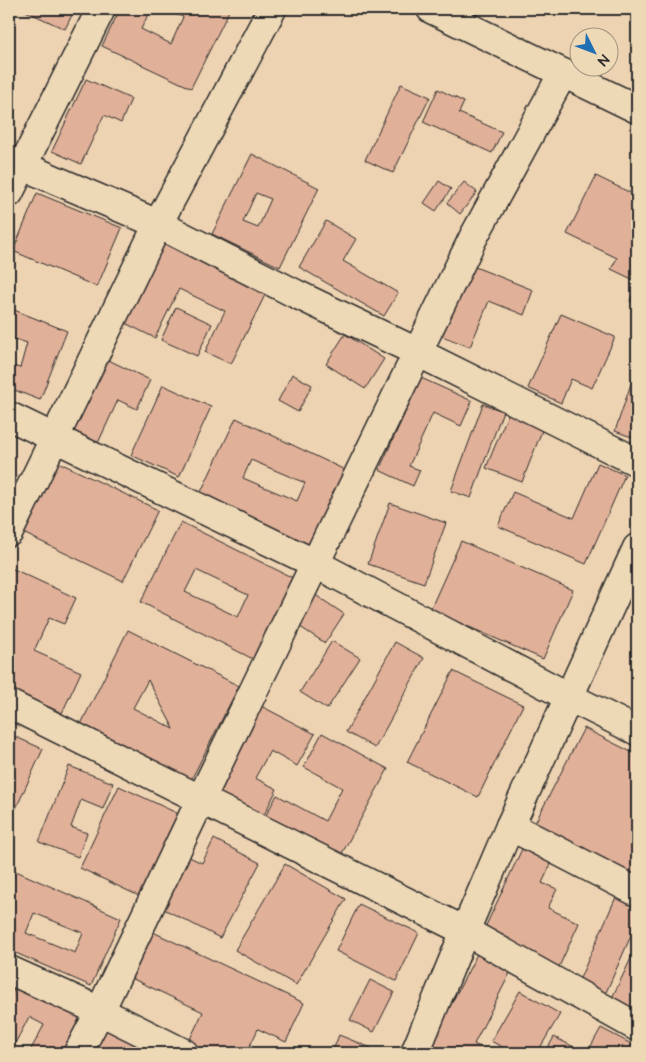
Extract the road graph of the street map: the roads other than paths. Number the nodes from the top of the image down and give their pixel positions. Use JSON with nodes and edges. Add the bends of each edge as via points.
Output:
{"nodes":[{"id":1,"x":101,"y":9,"type":"edge"},
{"id":2,"x":272,"y":9,"type":"edge"},
{"id":3,"x":431,"y":9,"type":"edge"},
{"id":4,"x":563,"y":73,"type":"junction"},
{"id":5,"x":637,"y":109,"type":"edge"},
{"id":6,"x":15,"y":164,"type":"edge"},
{"id":7,"x":9,"y":194,"type":"edge"},
{"id":8,"x":158,"y":224,"type":"junction"},
{"id":9,"x":417,"y":352,"type":"junction"},
{"id":10,"x":9,"y":416,"type":"edge"},
{"id":11,"x":54,"y":438,"type":"junction"},
{"id":12,"x":637,"y":462,"type":"edge"},
{"id":13,"x":9,"y":532,"type":"edge"},
{"id":14,"x":637,"y":548,"type":"edge"},
{"id":15,"x":316,"y":564,"type":"junction"},
{"id":16,"x":569,"y":697,"type":"junction"},
{"id":17,"x":9,"y":704,"type":"edge"},
{"id":18,"x":637,"y":731,"type":"edge"},
{"id":19,"x":201,"y":799,"type":"junction"},
{"id":20,"x":510,"y":826,"type":"junction"},
{"id":21,"x":637,"y":892,"type":"edge"},
{"id":22,"x":465,"y":931,"type":"junction"},
{"id":23,"x":9,"y":970,"type":"edge"},
{"id":24,"x":100,"y":1011,"type":"junction"},
{"id":25,"x":637,"y":1027,"type":"edge"},
{"id":26,"x":78,"y":1053,"type":"edge"},
{"id":27,"x":184,"y":1053,"type":"edge"},
{"id":28,"x":415,"y":1053,"type":"edge"}],
"edges":[{"from":1,"to":6,"type":"street"},
{"from":2,"to":8,"type":"street"},
{"from":3,"to":4,"type":"street"},
{"from":4,"to":5,"type":"street"},
{"from":4,"to":9,"type":"street","via":[[473,238]]},
{"from":6,"to":7,"type":"street"},
{"from":6,"to":8,"type":"street"},
{"from":8,"to":9,"type":"street"},
{"from":8,"to":11,"type":"street"},
{"from":9,"to":12,"type":"street"},
{"from":9,"to":15,"type":"street"},
{"from":10,"to":11,"type":"street"},
{"from":11,"to":13,"type":"street"},
{"from":11,"to":15,"type":"street"},
{"from":14,"to":16,"type":"street"},
{"from":15,"to":16,"type":"street"},
{"from":15,"to":19,"type":"street"},
{"from":16,"to":18,"type":"street"},
{"from":16,"to":20,"type":"street"},
{"from":17,"to":19,"type":"street"},
{"from":19,"to":22,"type":"street"},
{"from":19,"to":24,"type":"street"},
{"from":20,"to":21,"type":"street"},
{"from":20,"to":22,"type":"street"},
{"from":22,"to":25,"type":"street"},
{"from":22,"to":28,"type":"street"},
{"from":23,"to":24,"type":"street"},
{"from":24,"to":26,"type":"street"},
{"from":24,"to":27,"type":"street"}]}
